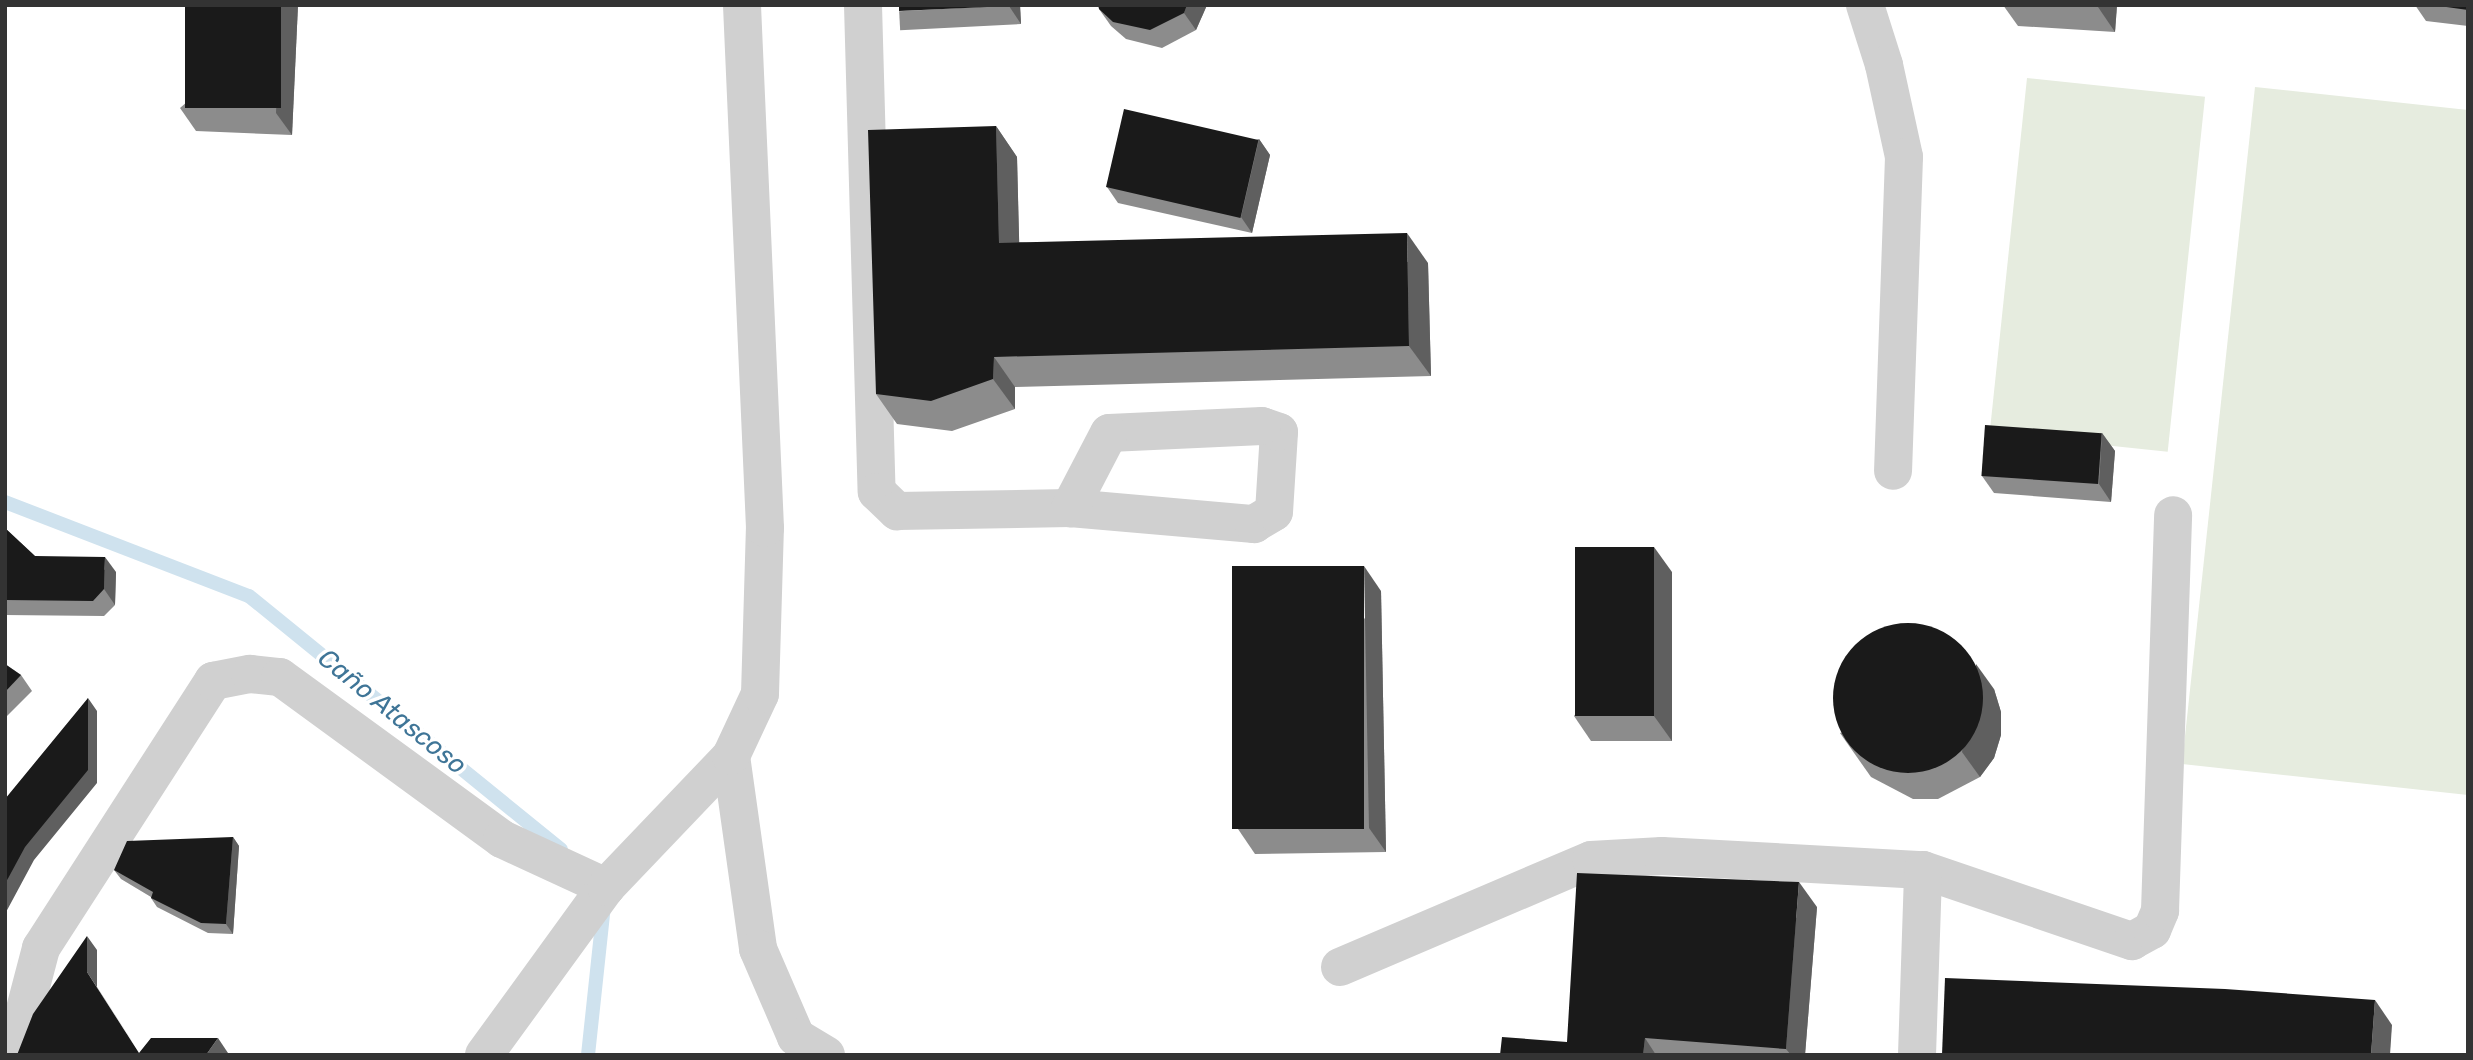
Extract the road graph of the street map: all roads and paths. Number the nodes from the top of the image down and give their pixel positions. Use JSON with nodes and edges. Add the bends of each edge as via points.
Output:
{"nodes":[{"id":1,"x":742,"y":5,"type":"edge"},
{"id":2,"x":863,"y":5,"type":"edge"},
{"id":3,"x":1865,"y":5,"type":"edge"},
{"id":4,"x":1893,"y":471,"type":"dead end"},
{"id":5,"x":1070,"y":508,"type":"junction"},
{"id":6,"x":2173,"y":515,"type":"dead end"},
{"id":7,"x":731,"y":756,"type":"junction"},
{"id":8,"x":1923,"y":870,"type":"junction"},
{"id":9,"x":606,"y":887,"type":"junction"},
{"id":10,"x":1340,"y":967,"type":"dead end"},
{"id":11,"x":13,"y":1055,"type":"edge"},
{"id":12,"x":484,"y":1055,"type":"edge"},
{"id":13,"x":826,"y":1055,"type":"edge"},
{"id":14,"x":1917,"y":1055,"type":"edge"}],
"edges":[{"from":1,"to":7,"type":"street","via":[[765,528],[760,694]]},
{"from":2,"to":5,"type":"street","via":[[877,492],[897,510]]},
{"from":3,"to":4,"type":"street","via":[[1904,157]]},
{"from":5,"to":5,"type":"street","via":[[1254,524],[1274,512],[1279,432],[1262,426],[1109,433]]},
{"from":6,"to":8,"type":"street","via":[[2160,911],[2152,930],[2132,941]]},
{"from":7,"to":9,"type":"street"},
{"from":7,"to":13,"type":"street","via":[[758,949],[796,1037]]},
{"from":8,"to":10,"type":"street","via":[[1662,856],[1591,860]]},
{"from":8,"to":14,"type":"street"},
{"from":9,"to":11,"type":"street","via":[[502,839],[280,677],[250,674],[213,681],[41,947]]},
{"from":9,"to":12,"type":"street"}]}
